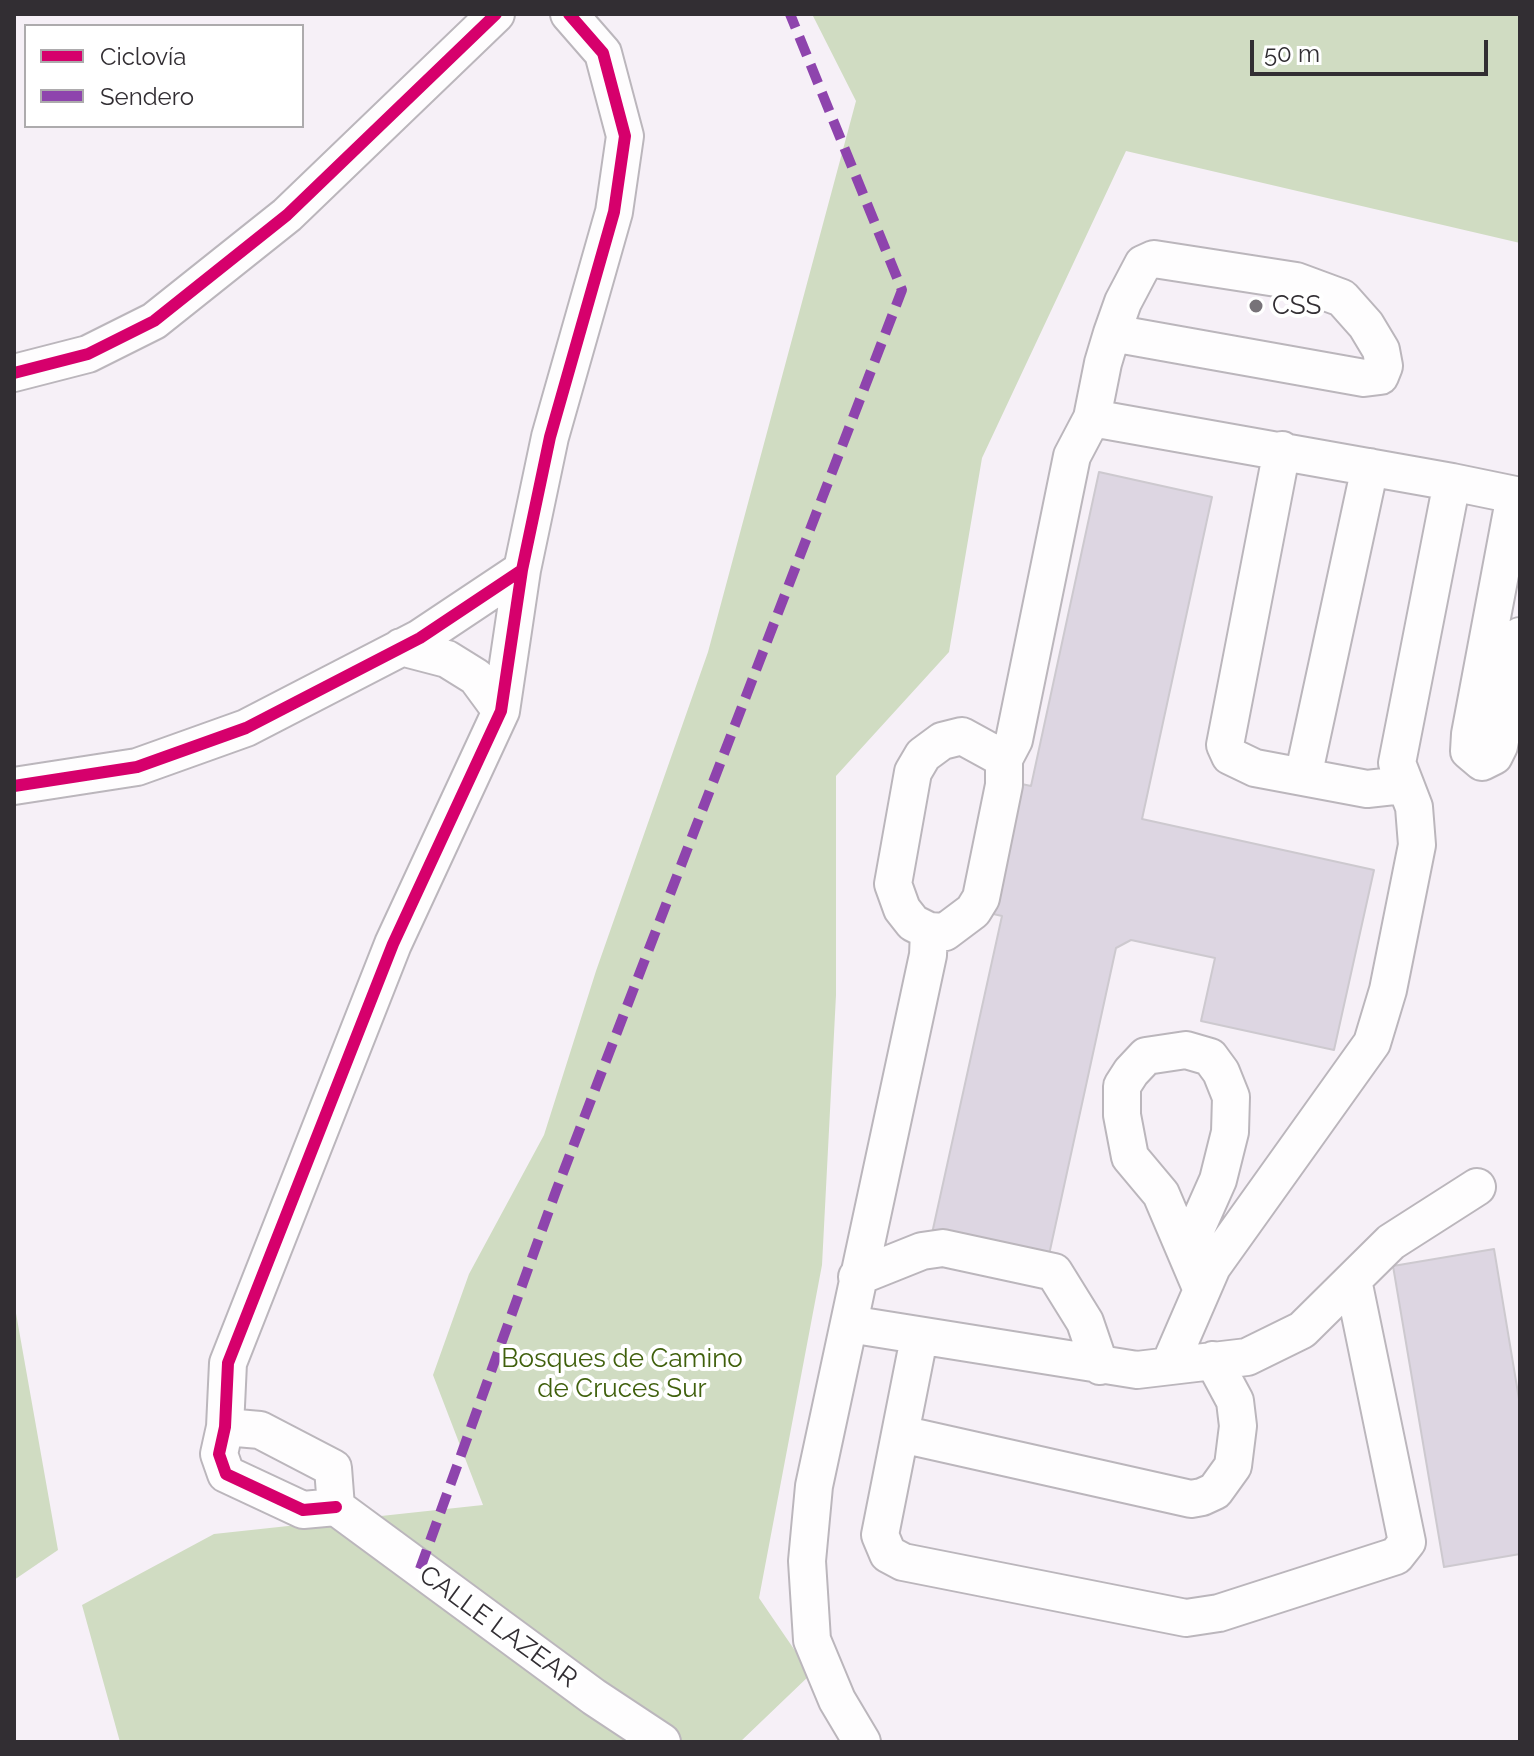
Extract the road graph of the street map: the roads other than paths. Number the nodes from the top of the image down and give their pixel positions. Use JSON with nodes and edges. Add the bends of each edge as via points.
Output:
{"nodes":[{"id":1,"x":496,"y":14,"type":"edge"},
{"id":2,"x":569,"y":14,"type":"edge"},
{"id":3,"x":1112,"y":333,"type":"junction"},
{"id":4,"x":14,"y":373,"type":"edge"},
{"id":5,"x":1092,"y":418,"type":"junction"},
{"id":6,"x":1282,"y":450,"type":"junction"},
{"id":7,"x":1370,"y":467,"type":"junction"},
{"id":8,"x":1452,"y":482,"type":"junction"},
{"id":9,"x":1518,"y":496,"type":"edge"},
{"id":10,"x":522,"y":570,"type":"junction"},
{"id":11,"x":1520,"y":636,"type":"edge"},
{"id":12,"x":401,"y":647,"type":"junction"},
{"id":13,"x":501,"y":711,"type":"junction"},
{"id":14,"x":1004,"y":759,"type":"junction"},
{"id":15,"x":1303,"y":777,"type":"junction"},
{"id":16,"x":1403,"y":785,"type":"junction"},
{"id":17,"x":14,"y":786,"type":"edge"},
{"id":18,"x":929,"y":931,"type":"junction"},
{"id":19,"x":1477,"y":1187,"type":"dead end"},
{"id":20,"x":1186,"y":1252,"type":"junction"},
{"id":21,"x":857,"y":1277,"type":"junction"},
{"id":22,"x":1353,"y":1280,"type":"junction"},
{"id":23,"x":1201,"y":1288,"type":"junction"},
{"id":24,"x":849,"y":1324,"type":"junction"},
{"id":25,"x":919,"y":1338,"type":"junction"},
{"id":26,"x":1213,"y":1360,"type":"junction"},
{"id":27,"x":1170,"y":1364,"type":"junction"},
{"id":28,"x":1100,"y":1366,"type":"junction"},
{"id":29,"x":225,"y":1427,"type":"junction"},
{"id":30,"x":901,"y":1434,"type":"junction"},
{"id":31,"x":336,"y":1507,"type":"junction"},
{"id":32,"x":662,"y":1742,"type":"edge"},
{"id":33,"x":862,"y":1742,"type":"edge"}],
"edges":[{"from":1,"to":4,"type":"street","via":[[287,215],[154,321],[88,354]]},
{"from":2,"to":10,"type":"street","via":[[603,53],[625,136],[614,212],[550,437]]},
{"from":3,"to":3,"type":"street","via":[[1132,280],[1154,259],[1296,281],[1342,298],[1366,325],[1384,366],[1380,376],[1364,378]]},
{"from":3,"to":5,"type":"street"},
{"from":5,"to":6,"type":"street"},
{"from":5,"to":14,"type":"street","via":[[1072,456],[1014,740]]},
{"from":6,"to":7,"type":"street"},
{"from":6,"to":15,"type":"street","via":[[1225,745],[1230,756],[1255,768]]},
{"from":7,"to":8,"type":"street"},
{"from":7,"to":15,"type":"street"},
{"from":8,"to":9,"type":"street"},
{"from":8,"to":16,"type":"street","via":[[1400,741],[1397,763]]},
{"from":9,"to":11,"type":"street","via":[[1470,734],[1469,751],[1482,762],[1499,746]]},
{"from":10,"to":12,"type":"street"},
{"from":10,"to":13,"type":"street"},
{"from":12,"to":13,"type":"street","via":[[447,659],[467,671]]},
{"from":12,"to":17,"type":"street","via":[[246,728],[137,767]]},
{"from":13,"to":29,"type":"street","via":[[393,944],[228,1363]]},
{"from":14,"to":18,"type":"street","via":[[1004,785],[981,898],[945,932]]},
{"from":14,"to":18,"type":"street","via":[[962,736],[942,741],[923,755],[913,772],[893,884],[902,909]]},
{"from":15,"to":16,"type":"street","via":[[1367,789]]},
{"from":16,"to":23,"type":"street","via":[[1414,807],[1417,845],[1372,1043]]},
{"from":18,"to":21,"type":"street"},
{"from":19,"to":22,"type":"street","via":[[1391,1242]]},
{"from":20,"to":20,"type":"street","via":[[1161,1194],[1130,1157],[1122,1115],[1122,1086],[1146,1056],[1186,1050],[1210,1057],[1231,1097],[1230,1132],[1218,1180]]},
{"from":20,"to":23,"type":"street"},
{"from":21,"to":24,"type":"street"},
{"from":21,"to":28,"type":"street","via":[[943,1248],[1054,1272],[1085,1322]]},
{"from":22,"to":26,"type":"street","via":[[1302,1330],[1247,1357]]},
{"from":22,"to":30,"type":"street","via":[[1406,1526],[1407,1542],[1396,1556],[1219,1613],[1186,1618],[903,1562],[888,1554],[880,1535]]},
{"from":23,"to":27,"type":"street"},
{"from":24,"to":25,"type":"street"},
{"from":24,"to":33,"type":"street","via":[[814,1486],[807,1561],[812,1640]]},
{"from":25,"to":28,"type":"street"},
{"from":25,"to":30,"type":"street"},
{"from":26,"to":27,"type":"street"},
{"from":26,"to":30,"type":"street","via":[[1235,1401],[1238,1426],[1233,1466],[1215,1491],[1202,1497],[1191,1499]]},
{"from":27,"to":28,"type":"street","via":[[1137,1370]]},
{"from":29,"to":31,"type":"street","via":[[260,1430],[333,1468]]},
{"from":29,"to":31,"type":"street","via":[[219,1454],[226,1474],[303,1510]]},
{"from":31,"to":32,"type":"street","name":"CALLE LAZEAR"}]}
